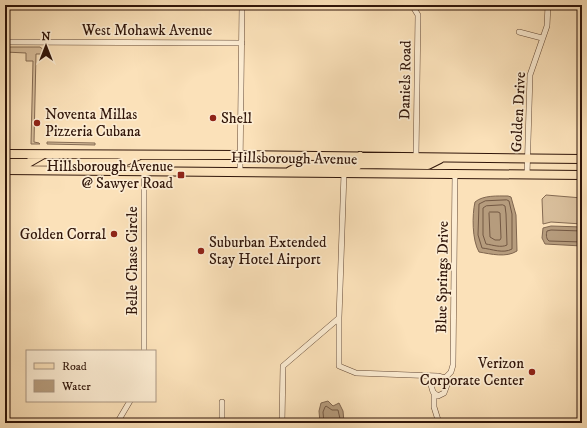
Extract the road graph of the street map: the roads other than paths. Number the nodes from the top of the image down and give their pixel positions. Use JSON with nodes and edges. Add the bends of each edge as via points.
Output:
{"nodes":[{"id":1,"x":242,"y":5,"type":"edge"},
{"id":2,"x":412,"y":5,"type":"edge"},
{"id":3,"x":548,"y":5,"type":"edge"},
{"id":4,"x":519,"y":32,"type":"dead end"},
{"id":5,"x":542,"y":38,"type":"junction"},
{"id":6,"x":5,"y":42,"type":"edge"},
{"id":7,"x":242,"y":43,"type":"junction"},
{"id":8,"x":5,"y":154,"type":"edge"},
{"id":9,"x":43,"y":154,"type":"junction"},
{"id":10,"x":143,"y":154,"type":"junction"},
{"id":11,"x":240,"y":155,"type":"junction"},
{"id":12,"x":360,"y":156,"type":"junction"},
{"id":13,"x":416,"y":157,"type":"junction"},
{"id":14,"x":442,"y":158,"type":"junction"},
{"id":15,"x":528,"y":158,"type":"junction"},
{"id":16,"x":582,"y":159,"type":"edge"},
{"id":17,"x":5,"y":163,"type":"edge"},
{"id":18,"x":5,"y":170,"type":"edge"},
{"id":19,"x":53,"y":170,"type":"junction"},
{"id":20,"x":144,"y":171,"type":"junction"},
{"id":21,"x":240,"y":171,"type":"junction"},
{"id":22,"x":287,"y":172,"type":"junction"},
{"id":23,"x":344,"y":173,"type":"junction"},
{"id":24,"x":455,"y":173,"type":"junction"},
{"id":25,"x":528,"y":174,"type":"junction"},
{"id":26,"x":582,"y":175,"type":"edge"},
{"id":27,"x":339,"y":318,"type":"junction"},
{"id":28,"x":144,"y":350,"type":"edge"},
{"id":29,"x":438,"y":376,"type":"junction"},
{"id":30,"x":445,"y":378,"type":"junction"},
{"id":31,"x":434,"y":394,"type":"junction"},
{"id":32,"x":129,"y":402,"type":"edge"},
{"id":33,"x":222,"y":402,"type":"dead end"},
{"id":34,"x":117,"y":423,"type":"edge"},
{"id":35,"x":222,"y":423,"type":"edge"},
{"id":36,"x":282,"y":423,"type":"edge"},
{"id":37,"x":438,"y":423,"type":"edge"}],
"edges":[{"from":1,"to":7,"type":"street"},
{"from":2,"to":13,"type":"street","name":"Daniels Road","via":[[418,15]]},
{"from":3,"to":5,"type":"street","name":"Golden Drive","via":[[547,26]]},
{"from":4,"to":5,"type":"street"},
{"from":5,"to":15,"type":"street","name":"Golden Drive","via":[[530,74]]},
{"from":6,"to":7,"type":"street","name":"West Mohawk Avenue"},
{"from":7,"to":11,"type":"street"},
{"from":8,"to":9,"type":"main road","name":"Hillsborough Avenue"},
{"from":9,"to":10,"type":"main road","name":"Hillsborough Avenue"},
{"from":9,"to":17,"type":"main road","via":[[28,163]]},
{"from":10,"to":11,"type":"main road","name":"Hillsborough Avenue"},
{"from":10,"to":19,"type":"main road","via":[[121,163],[65,163]]},
{"from":11,"to":12,"type":"main road","name":"Hillsborough Avenue"},
{"from":11,"to":21,"type":"street"},
{"from":12,"to":13,"type":"main road","name":"Hillsborough Avenue"},
{"from":12,"to":22,"type":"main road","via":[[345,165],[301,165]]},
{"from":13,"to":14,"type":"main road","name":"Hillsborough Avenue"},
{"from":14,"to":15,"type":"main road","name":"Hillsborough Avenue"},
{"from":14,"to":23,"type":"main road","via":[[428,165],[360,164]]},
{"from":15,"to":16,"type":"main road","name":"Hillsborough Avenue"},
{"from":15,"to":25,"type":"street","name":"Golden Drive"},
{"from":18,"to":19,"type":"main road","name":"Hillsborough Avenue"},
{"from":19,"to":20,"type":"main road","name":"Hillsborough Avenue"},
{"from":20,"to":21,"type":"main road","name":"Hillsborough Avenue"},
{"from":20,"to":28,"type":"street","name":"Belle Chase Circle"},
{"from":21,"to":22,"type":"main road","name":"Hillsborough Avenue"},
{"from":22,"to":23,"type":"main road","name":"Hillsborough Avenue"},
{"from":23,"to":24,"type":"main road","name":"Hillsborough Avenue"},
{"from":23,"to":27,"type":"street"},
{"from":24,"to":25,"type":"main road","name":"Hillsborough Avenue"},
{"from":24,"to":30,"type":"street","name":"Blue Springs Drive","via":[[453,365]]},
{"from":25,"to":26,"type":"main road","name":"Hillsborough Avenue"},
{"from":27,"to":29,"type":"street","via":[[339,366],[356,373]]},
{"from":27,"to":36,"type":"street","via":[[283,366]]},
{"from":29,"to":30,"type":"street"},
{"from":29,"to":31,"type":"street","via":[[434,377],[431,385]]},
{"from":30,"to":31,"type":"street","via":[[447,385],[444,393],[438,396]]},
{"from":31,"to":37,"type":"street"},
{"from":32,"to":34,"type":"street"},
{"from":33,"to":35,"type":"street"}]}
